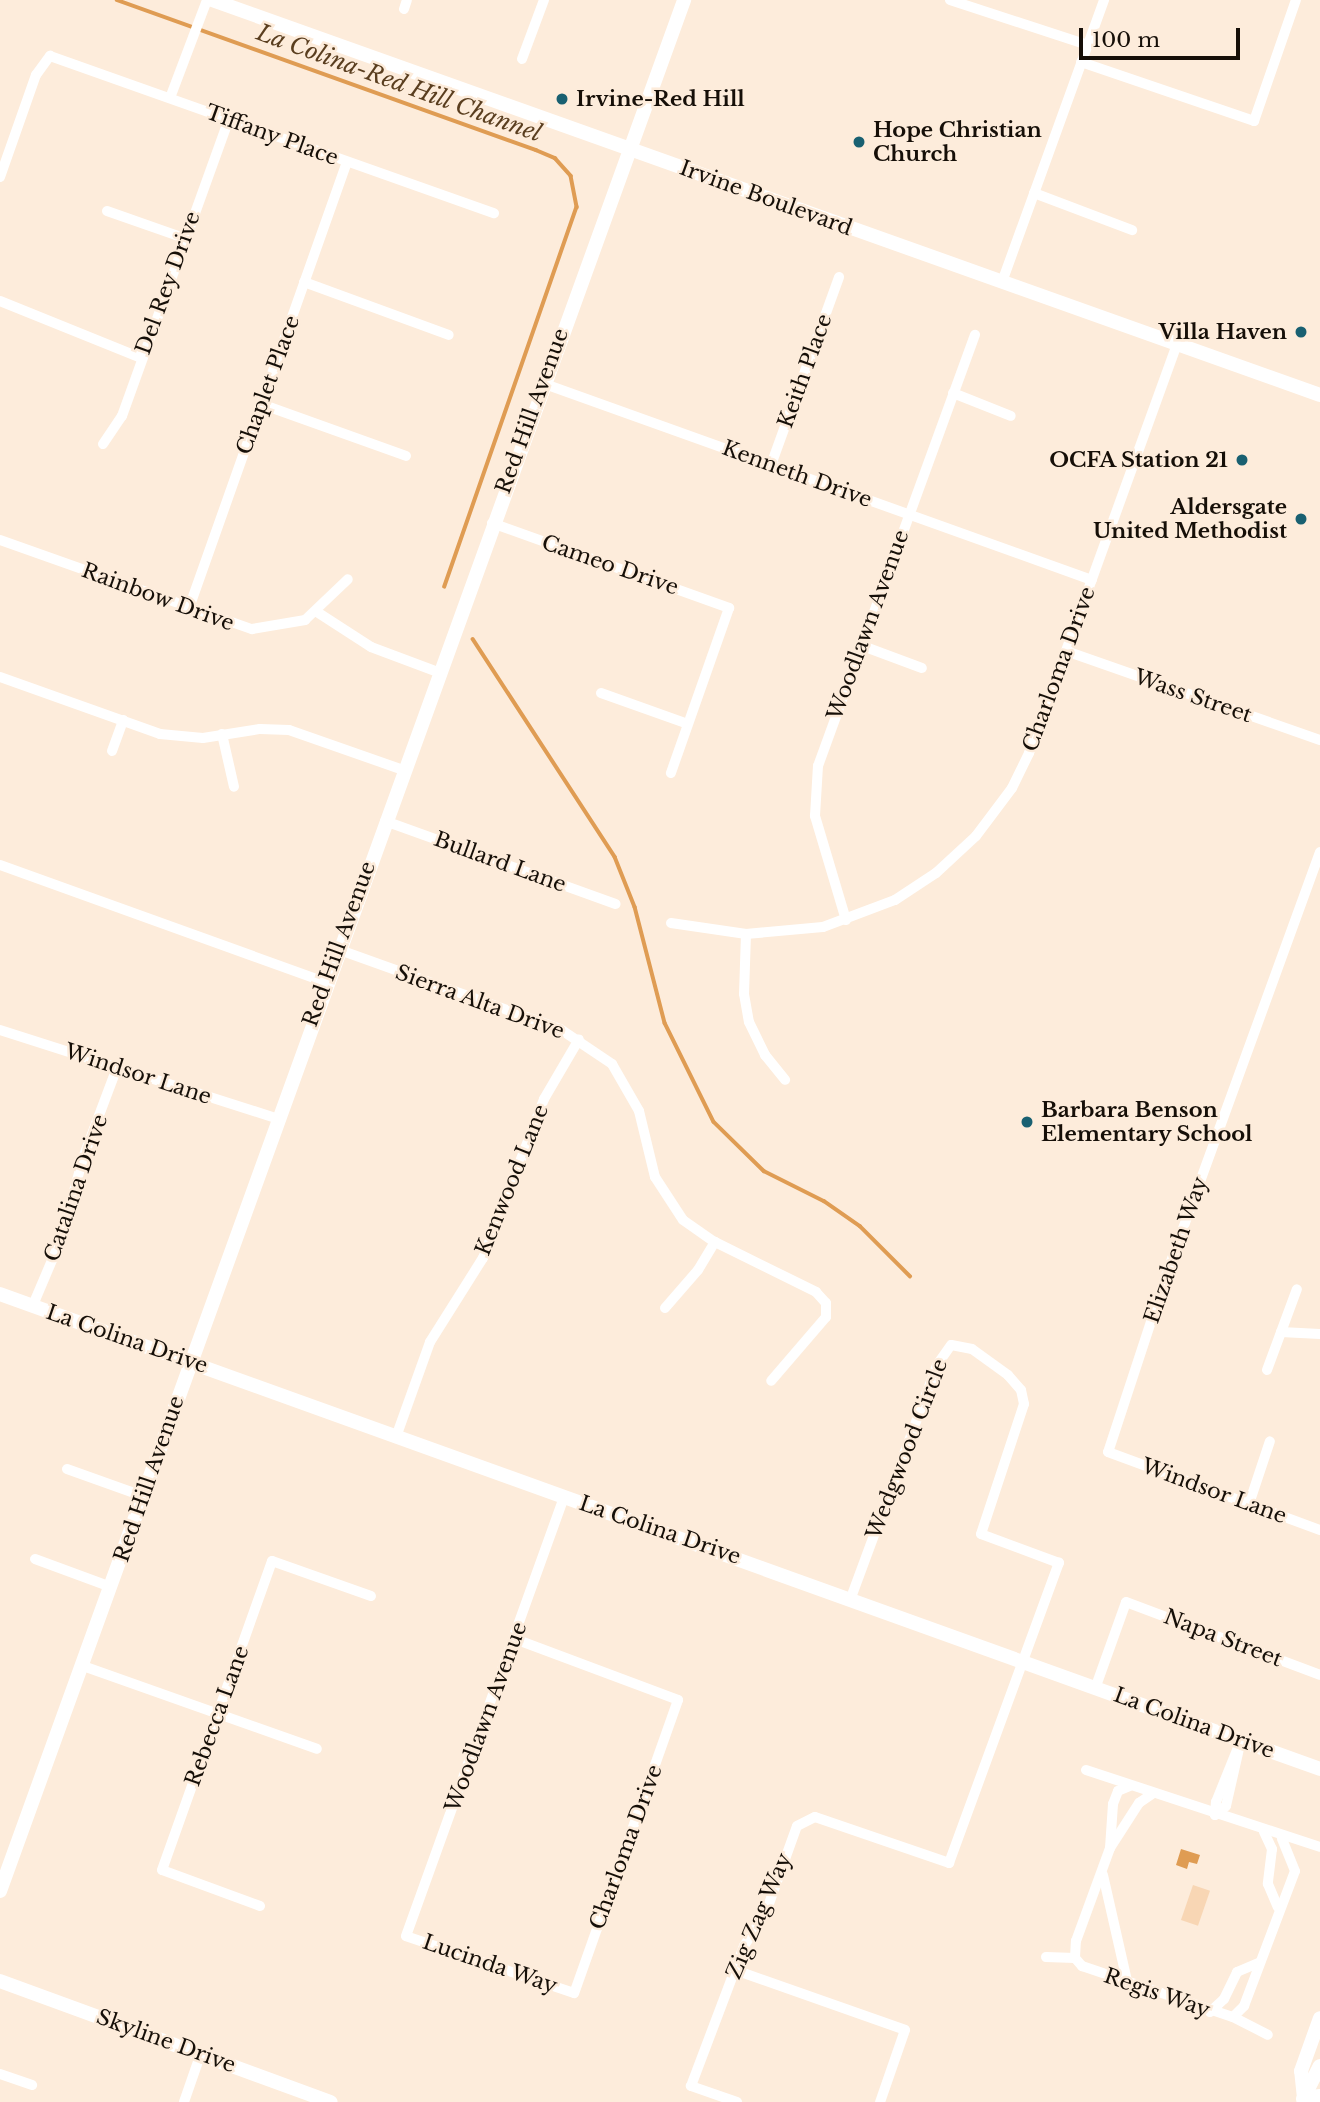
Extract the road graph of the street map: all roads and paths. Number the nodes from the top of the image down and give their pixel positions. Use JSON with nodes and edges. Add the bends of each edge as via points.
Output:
{"nodes":[{"id":1,"x":209,"y":0,"type":"edge"},
{"id":2,"x":544,"y":0,"type":"edge"},
{"id":3,"x":684,"y":0,"type":"edge"},
{"id":4,"x":950,"y":0,"type":"edge"},
{"id":5,"x":1104,"y":0,"type":"edge"},
{"id":6,"x":1296,"y":0,"type":"edge"},
{"id":7,"x":1088,"y":45,"type":"junction"},
{"id":8,"x":522,"y":59,"type":"dead end"},
{"id":9,"x":1081,"y":62,"type":"junction"},
{"id":10,"x":170,"y":98,"type":"junction"},
{"id":11,"x":229,"y":120,"type":"junction"},
{"id":12,"x":629,"y":149,"type":"junction"},
{"id":13,"x":347,"y":162,"type":"junction"},
{"id":14,"x":0,"y":177,"type":"edge"},
{"id":15,"x":1034,"y":193,"type":"junction"},
{"id":16,"x":107,"y":211,"type":"dead end"},
{"id":17,"x":494,"y":213,"type":"dead end"},
{"id":18,"x":1132,"y":230,"type":"dead end"},
{"id":19,"x":184,"y":238,"type":"junction"},
{"id":20,"x":839,"y":277,"type":"dead end"},
{"id":21,"x":304,"y":282,"type":"junction"},
{"id":22,"x":1002,"y":282,"type":"junction"},
{"id":23,"x":0,"y":301,"type":"edge"},
{"id":24,"x":449,"y":335,"type":"dead end"},
{"id":25,"x":975,"y":335,"type":"dead end"},
{"id":26,"x":1177,"y":345,"type":"junction"},
{"id":27,"x":141,"y":358,"type":"junction"},
{"id":28,"x":542,"y":383,"type":"junction"},
{"id":29,"x":953,"y":393,"type":"junction"},
{"id":30,"x":1320,"y":396,"type":"edge"},
{"id":31,"x":261,"y":404,"type":"junction"},
{"id":32,"x":1011,"y":416,"type":"dead end"},
{"id":33,"x":103,"y":444,"type":"dead end"},
{"id":34,"x":406,"y":457,"type":"dead end"},
{"id":35,"x":771,"y":465,"type":"junction"},
{"id":36,"x":908,"y":514,"type":"junction"},
{"id":37,"x":492,"y":523,"type":"junction"},
{"id":38,"x":0,"y":540,"type":"edge"},
{"id":39,"x":348,"y":579,"type":"dead end"},
{"id":40,"x":1092,"y":580,"type":"junction"},
{"id":41,"x":189,"y":608,"type":"junction"},
{"id":42,"x":317,"y":612,"type":"junction"},
{"id":43,"x":860,"y":645,"type":"junction"},
{"id":44,"x":1066,"y":651,"type":"junction"},
{"id":45,"x":922,"y":668,"type":"dead end"},
{"id":46,"x":438,"y":672,"type":"junction"},
{"id":47,"x":0,"y":678,"type":"edge"},
{"id":48,"x":601,"y":693,"type":"dead end"},
{"id":49,"x":122,"y":720,"type":"junction"},
{"id":50,"x":688,"y":724,"type":"junction"},
{"id":51,"x":222,"y":734,"type":"junction"},
{"id":52,"x":1320,"y":740,"type":"edge"},
{"id":53,"x":112,"y":751,"type":"dead end"},
{"id":54,"x":403,"y":770,"type":"junction"},
{"id":55,"x":671,"y":773,"type":"dead end"},
{"id":56,"x":234,"y":787,"type":"dead end"},
{"id":57,"x":385,"y":821,"type":"junction"},
{"id":58,"x":1320,"y":852,"type":"edge"},
{"id":59,"x":0,"y":866,"type":"edge"},
{"id":60,"x":615,"y":904,"type":"dead end"},
{"id":61,"x":846,"y":920,"type":"junction"},
{"id":62,"x":670,"y":923,"type":"dead end"},
{"id":63,"x":746,"y":934,"type":"junction"},
{"id":64,"x":337,"y":949,"type":"junction"},
{"id":65,"x":325,"y":982,"type":"junction"},
{"id":66,"x":0,"y":1030,"type":"edge"},
{"id":67,"x":579,"y":1039,"type":"junction"},
{"id":68,"x":116,"y":1070,"type":"junction"},
{"id":69,"x":785,"y":1080,"type":"dead end"},
{"id":70,"x":276,"y":1118,"type":"junction"},
{"id":71,"x":715,"y":1242,"type":"junction"},
{"id":72,"x":1297,"y":1289,"type":"dead end"},
{"id":73,"x":0,"y":1294,"type":"edge"},
{"id":74,"x":33,"y":1305,"type":"junction"},
{"id":75,"x":665,"y":1308,"type":"dead end"},
{"id":76,"x":1281,"y":1332,"type":"junction"},
{"id":77,"x":1320,"y":1334,"type":"edge"},
{"id":78,"x":191,"y":1361,"type":"junction"},
{"id":79,"x":1267,"y":1370,"type":"dead end"},
{"id":80,"x":771,"y":1381,"type":"dead end"},
{"id":81,"x":396,"y":1437,"type":"junction"},
{"id":82,"x":1270,"y":1441,"type":"dead end"},
{"id":83,"x":1108,"y":1452,"type":"joint"},
{"id":84,"x":67,"y":1469,"type":"dead end"},
{"id":85,"x":143,"y":1496,"type":"junction"},
{"id":86,"x":564,"y":1497,"type":"junction"},
{"id":87,"x":1250,"y":1504,"type":"junction"},
{"id":88,"x":1320,"y":1530,"type":"edge"},
{"id":89,"x":35,"y":1559,"type":"dead end"},
{"id":90,"x":111,"y":1587,"type":"junction"},
{"id":91,"x":371,"y":1596,"type":"dead end"},
{"id":92,"x":851,"y":1597,"type":"junction"},
{"id":93,"x":515,"y":1639,"type":"junction"},
{"id":94,"x":1024,"y":1660,"type":"junction"},
{"id":95,"x":83,"y":1666,"type":"junction"},
{"id":96,"x":1320,"y":1675,"type":"edge"},
{"id":97,"x":1096,"y":1686,"type":"junction"},
{"id":98,"x":219,"y":1714,"type":"junction"},
{"id":99,"x":1241,"y":1740,"type":"junction"},
{"id":100,"x":317,"y":1749,"type":"dead end"},
{"id":101,"x":1320,"y":1769,"type":"edge"},
{"id":102,"x":1086,"y":1770,"type":"dead end"},
{"id":103,"x":1131,"y":1786,"type":"junction"},
{"id":104,"x":1152,"y":1794,"type":"junction"},
{"id":105,"x":1215,"y":1815,"type":"junction"},
{"id":106,"x":1264,"y":1832,"type":"junction"},
{"id":107,"x":1282,"y":1838,"type":"junction"},
{"id":108,"x":1310,"y":1843,"type":"junction"},
{"id":109,"x":1320,"y":1847,"type":"edge"},
{"id":110,"x":1110,"y":1849,"type":"junction"},
{"id":111,"x":1291,"y":1856,"type":"junction"},
{"id":112,"x":1102,"y":1871,"type":"junction"},
{"id":113,"x":0,"y":1891,"type":"edge"},
{"id":114,"x":261,"y":1906,"type":"dead end"},
{"id":115,"x":1278,"y":1907,"type":"junction"},
{"id":116,"x":406,"y":1936,"type":"joint"},
{"id":117,"x":1046,"y":1957,"type":"dead end"},
{"id":118,"x":1075,"y":1958,"type":"junction"},
{"id":119,"x":1258,"y":1963,"type":"junction"},
{"id":120,"x":735,"y":1970,"type":"junction"},
{"id":121,"x":0,"y":1981,"type":"edge"},
{"id":122,"x":1128,"y":1982,"type":"junction"},
{"id":123,"x":574,"y":1993,"type":"joint"},
{"id":124,"x":1210,"y":2012,"type":"junction"},
{"id":125,"x":1233,"y":2017,"type":"junction"},
{"id":126,"x":1320,"y":2018,"type":"edge"},
{"id":127,"x":1268,"y":2035,"type":"dead end"},
{"id":128,"x":201,"y":2053,"type":"junction"},
{"id":129,"x":1320,"y":2066,"type":"edge"},
{"id":130,"x":0,"y":2074,"type":"edge"},
{"id":131,"x":32,"y":2085,"type":"dead end"},
{"id":132,"x":1320,"y":2096,"type":"edge"},
{"id":133,"x":1303,"y":2100,"type":"edge"},
{"id":134,"x":184,"y":2102,"type":"edge"},
{"id":135,"x":331,"y":2102,"type":"edge"},
{"id":136,"x":737,"y":2102,"type":"edge"},
{"id":137,"x":880,"y":2102,"type":"edge"}],
"edges":[{"from":1,"to":10,"type":"street"},
{"from":1,"to":12,"type":"main road","name":"Irvine Boulevard"},
{"from":2,"to":8,"type":"street"},
{"from":3,"to":12,"type":"main road","name":"Red Hill Avenue"},
{"from":4,"to":7,"type":"street"},
{"from":5,"to":7,"type":"street"},
{"from":6,"to":9,"type":"street","via":[[1254,121]]},
{"from":7,"to":9,"type":"street"},
{"from":9,"to":15,"type":"street"},
{"from":10,"to":11,"type":"street","name":"Tiffany Place"},
{"from":10,"to":14,"type":"street","name":"Tiffany Place","via":[[50,56],[36,75]]},
{"from":11,"to":13,"type":"street","name":"Tiffany Place"},
{"from":11,"to":19,"type":"street","name":"Del Rey Drive"},
{"from":12,"to":22,"type":"main road","name":"Irvine Boulevard"},
{"from":12,"to":28,"type":"main road","name":"Red Hill Avenue"},
{"from":13,"to":17,"type":"street","name":"Tiffany Place"},
{"from":13,"to":21,"type":"street","name":"Chaplet Place"},
{"from":15,"to":18,"type":"street"},
{"from":15,"to":22,"type":"street"},
{"from":16,"to":19,"type":"street"},
{"from":19,"to":27,"type":"street","name":"Del Rey Drive"},
{"from":20,"to":35,"type":"street","name":"Keith Place"},
{"from":21,"to":24,"type":"street"},
{"from":21,"to":31,"type":"street","name":"Chaplet Place"},
{"from":22,"to":26,"type":"main road","name":"Irvine Boulevard"},
{"from":23,"to":27,"type":"street"},
{"from":25,"to":29,"type":"street","name":"Woodlawn Avenue"},
{"from":26,"to":30,"type":"main road","name":"Irvine Boulevard"},
{"from":26,"to":40,"type":"street","name":"Charloma Drive"},
{"from":27,"to":33,"type":"street","name":"Del Rey Drive","via":[[122,416]]},
{"from":28,"to":35,"type":"street","name":"Kenneth Drive"},
{"from":28,"to":37,"type":"main road","name":"Red Hill Avenue"},
{"from":29,"to":32,"type":"street"},
{"from":29,"to":36,"type":"street","name":"Woodlawn Avenue"},
{"from":31,"to":34,"type":"street"},
{"from":31,"to":41,"type":"street","name":"Chaplet Place"},
{"from":35,"to":36,"type":"street","name":"Kenneth Drive"},
{"from":36,"to":40,"type":"street","name":"Kenneth Drive"},
{"from":36,"to":43,"type":"street","name":"Woodlawn Avenue"},
{"from":37,"to":46,"type":"main road","name":"Red Hill Avenue"},
{"from":37,"to":50,"type":"street","name":"Cameo Drive","via":[[729,608]]},
{"from":38,"to":41,"type":"street","name":"Rainbow Drive"},
{"from":39,"to":42,"type":"street","name":"Rainbow Drive"},
{"from":40,"to":44,"type":"street","name":"Charloma Drive"},
{"from":41,"to":42,"type":"street","name":"Rainbow Drive","via":[[252,629],[287,627]]},
{"from":42,"to":46,"type":"street","via":[[371,647]]},
{"from":43,"to":45,"type":"street"},
{"from":43,"to":61,"type":"street","name":"Woodlawn Avenue","via":[[822,748],[814,785],[822,847]]},
{"from":44,"to":52,"type":"street","name":"Wass Street"},
{"from":44,"to":61,"type":"street","name":"Charloma Drive","via":[[1029,752],[996,813],[936,873],[895,900]]},
{"from":46,"to":54,"type":"main road","name":"Red Hill Avenue"},
{"from":47,"to":49,"type":"street"},
{"from":48,"to":50,"type":"street"},
{"from":49,"to":51,"type":"street","via":[[182,738]]},
{"from":49,"to":53,"type":"street"},
{"from":50,"to":55,"type":"street"},
{"from":51,"to":54,"type":"street","via":[[289,730]]},
{"from":51,"to":56,"type":"street"},
{"from":54,"to":57,"type":"main road","name":"Red Hill Avenue"},
{"from":57,"to":60,"type":"street","name":"Bullard Lane"},
{"from":57,"to":64,"type":"main road","name":"Red Hill Avenue"},
{"from":58,"to":83,"type":"street","name":"Elizabeth Way","via":[[1165,1279]]},
{"from":59,"to":65,"type":"street"},
{"from":61,"to":63,"type":"street","via":[[800,931]]},
{"from":62,"to":63,"type":"street"},
{"from":63,"to":69,"type":"street","via":[[744,994],[749,1022],[765,1055]]},
{"from":64,"to":65,"type":"main road","name":"Red Hill Avenue"},
{"from":64,"to":67,"type":"street","name":"Sierra Alta Drive"},
{"from":65,"to":70,"type":"main road","name":"Red Hill Avenue"},
{"from":66,"to":68,"type":"street","name":"Windsor Lane"},
{"from":67,"to":71,"type":"street","name":"Sierra Alta Drive","via":[[612,1065],[628,1088],[639,1111],[655,1177],[668,1202],[683,1220]]},
{"from":67,"to":81,"type":"street","name":"Kenwood Lane","via":[[544,1099],[483,1258],[430,1342]]},
{"from":68,"to":70,"type":"street","name":"Windsor Lane"},
{"from":68,"to":74,"type":"street","name":"Catalina Drive","via":[[83,1158],[61,1239]]},
{"from":70,"to":78,"type":"main road","name":"Red Hill Avenue"},
{"from":71,"to":75,"type":"street"},
{"from":71,"to":80,"type":"street","name":"Sierra Alta Drive","via":[[816,1292],[826,1303],[827,1317]]},
{"from":72,"to":76,"type":"street"},
{"from":73,"to":74,"type":"main road","name":"La Colina Drive"},
{"from":74,"to":78,"type":"main road","name":"La Colina Drive"},
{"from":76,"to":77,"type":"street"},
{"from":76,"to":79,"type":"street"},
{"from":78,"to":81,"type":"main road","name":"La Colina Drive"},
{"from":78,"to":85,"type":"main road","name":"Red Hill Avenue"},
{"from":81,"to":86,"type":"main road","name":"La Colina Drive"},
{"from":82,"to":87,"type":"street"},
{"from":83,"to":87,"type":"street","name":"Windsor Lane"},
{"from":84,"to":85,"type":"street"},
{"from":85,"to":90,"type":"main road","name":"Red Hill Avenue"},
{"from":86,"to":92,"type":"main road","name":"La Colina Drive"},
{"from":86,"to":93,"type":"street","name":"Woodlawn Avenue"},
{"from":87,"to":88,"type":"street","name":"Windsor Lane"},
{"from":89,"to":90,"type":"street"},
{"from":90,"to":95,"type":"main road","name":"Red Hill Avenue"},
{"from":91,"to":98,"type":"street","name":"Rebecca Lane","via":[[272,1561]]},
{"from":92,"to":94,"type":"main road","name":"La Colina Drive"},
{"from":92,"to":94,"type":"street","name":"Wedgwood Circle","via":[[937,1365],[951,1345],[962,1344],[1008,1375],[1021,1390],[1024,1404],[981,1534],[1059,1563]]},
{"from":93,"to":116,"type":"street","name":"Woodlawn Avenue"},
{"from":93,"to":123,"type":"street","name":"Charloma Drive","via":[[678,1700]]},
{"from":94,"to":97,"type":"main road","name":"La Colina Drive"},
{"from":94,"to":120,"type":"street","name":"Zig Zag Way","via":[[949,1863],[815,1816],[804,1820],[797,1826],[766,1912]]},
{"from":95,"to":98,"type":"street"},
{"from":95,"to":113,"type":"main road","name":"Red Hill Avenue"},
{"from":96,"to":97,"type":"street","name":"Napa Street","via":[[1126,1602]]},
{"from":97,"to":99,"type":"main road","name":"La Colina Drive"},
{"from":98,"to":100,"type":"street"},
{"from":98,"to":114,"type":"street","name":"Rebecca Lane","via":[[162,1870]]},
{"from":99,"to":101,"type":"main road","name":"La Colina Drive"},
{"from":99,"to":105,"type":"street"},
{"from":102,"to":103,"type":"street"},
{"from":103,"to":104,"type":"street"},
{"from":103,"to":110,"type":"street","via":[[1118,1791],[1113,1804],[1108,1822]]},
{"from":104,"to":105,"type":"street"},
{"from":104,"to":110,"type":"street","via":[[1139,1803]]},
{"from":105,"to":106,"type":"street"},
{"from":106,"to":107,"type":"street"},
{"from":106,"to":115,"type":"street","via":[[1272,1849],[1268,1884]]},
{"from":107,"to":108,"type":"street"},
{"from":107,"to":111,"type":"street"},
{"from":108,"to":109,"type":"street"},
{"from":108,"to":111,"type":"street"},
{"from":110,"to":112,"type":"street"},
{"from":111,"to":115,"type":"street","via":[[1295,1871]]},
{"from":112,"to":118,"type":"street","via":[[1076,1941]]},
{"from":112,"to":122,"type":"street"},
{"from":115,"to":119,"type":"street"},
{"from":116,"to":123,"type":"street","name":"Lucinda Way"},
{"from":117,"to":118,"type":"street","name":"Regis Way"},
{"from":118,"to":122,"type":"street","name":"Regis Way","via":[[1082,1966]]},
{"from":119,"to":124,"type":"street","via":[[1237,1972],[1224,1999]]},
{"from":119,"to":125,"type":"street","via":[[1244,2006]]},
{"from":120,"to":136,"type":"street","name":"Zig Zag Way","via":[[691,2086]]},
{"from":120,"to":137,"type":"street","via":[[905,2030]]},
{"from":121,"to":128,"type":"main road","name":"Skyline Drive"},
{"from":122,"to":124,"type":"street","name":"Regis Way"},
{"from":124,"to":125,"type":"street","name":"Regis Way"},
{"from":125,"to":127,"type":"street","name":"Regis Way"},
{"from":126,"to":133,"type":"main road","via":[[1301,2071]]},
{"from":128,"to":134,"type":"street"},
{"from":128,"to":135,"type":"main road","name":"Skyline Drive"},
{"from":129,"to":133,"type":"main road"},
{"from":130,"to":131,"type":"street"},
{"from":132,"to":133,"type":"main road"}]}
